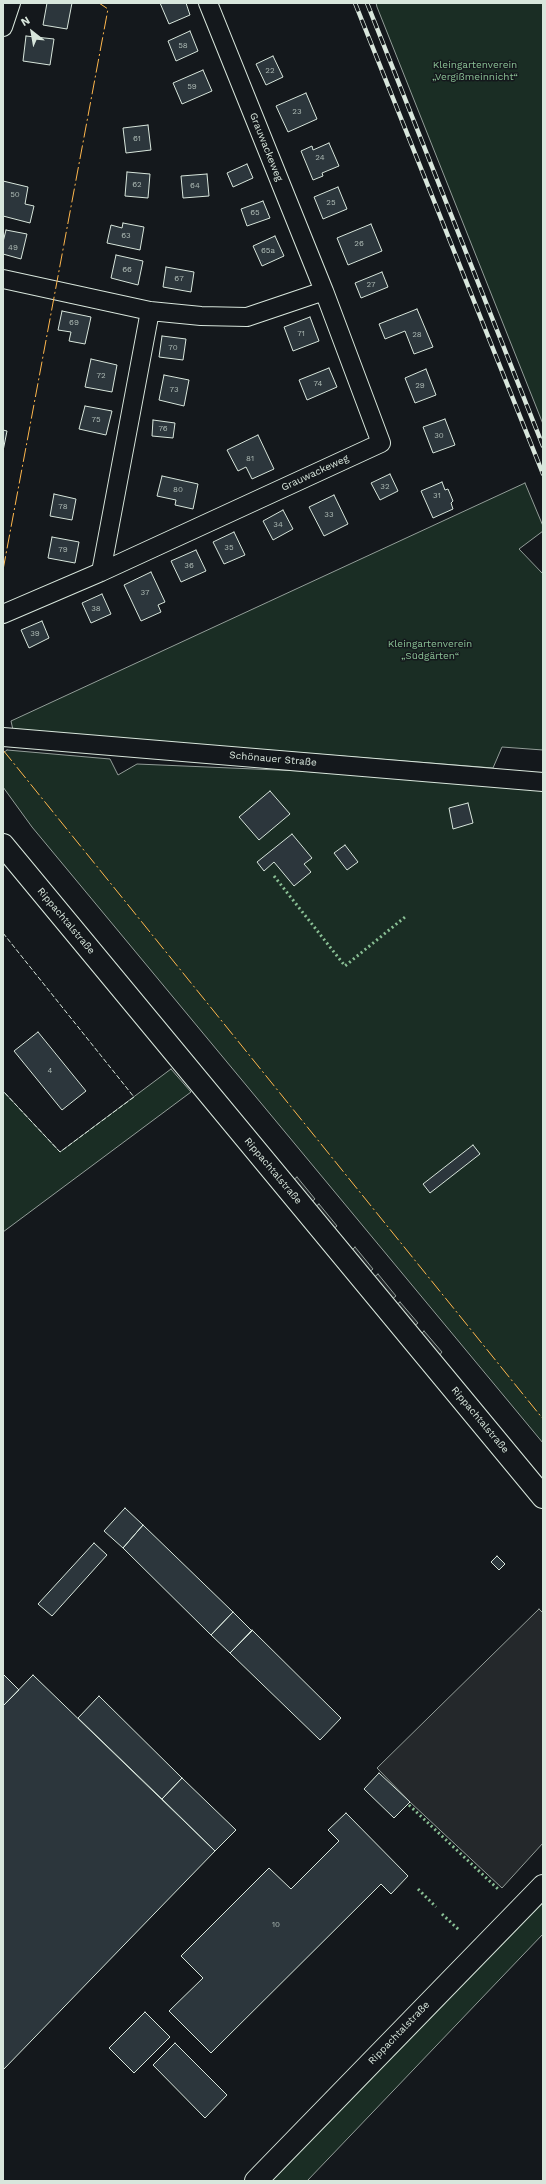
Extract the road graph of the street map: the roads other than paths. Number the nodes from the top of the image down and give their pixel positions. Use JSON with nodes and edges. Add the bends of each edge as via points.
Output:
{"nodes":[{"id":1,"x":11,"y":3,"type":"edge"},
{"id":2,"x":208,"y":3,"type":"edge"},
{"id":3,"x":3,"y":27,"type":"edge"},
{"id":4,"x":3,"y":279,"type":"edge"},
{"id":5,"x":324,"y":291,"type":"junction"},
{"id":6,"x":150,"y":311,"type":"junction"},
{"id":7,"x":101,"y":572,"type":"junction"},
{"id":8,"x":3,"y":614,"type":"edge"},
{"id":9,"x":3,"y":737,"type":"edge"},
{"id":10,"x":543,"y":782,"type":"edge"},
{"id":11,"x":3,"y":844,"type":"edge"},
{"id":12,"x":543,"y":1497,"type":"edge"},
{"id":13,"x":543,"y":1886,"type":"edge"},
{"id":14,"x":256,"y":2181,"type":"edge"}],
"edges":[{"from":1,"to":3,"type":"street"},
{"from":2,"to":5,"type":"street","name":"Grauwackeweg"},
{"from":4,"to":6,"type":"street"},
{"from":5,"to":6,"type":"street","via":[[247,317]]},
{"from":5,"to":7,"type":"street","name":"Grauwackeweg","via":[[381,443]]},
{"from":6,"to":7,"type":"street"},
{"from":7,"to":8,"type":"street","name":"Grauwackeweg"},
{"from":9,"to":10,"type":"street","name":"Schönauer Straße"},
{"from":11,"to":12,"type":"main road","name":"Rippachtalstraße"},
{"from":13,"to":14,"type":"main road","name":"Rippachtalstraße"}]}
